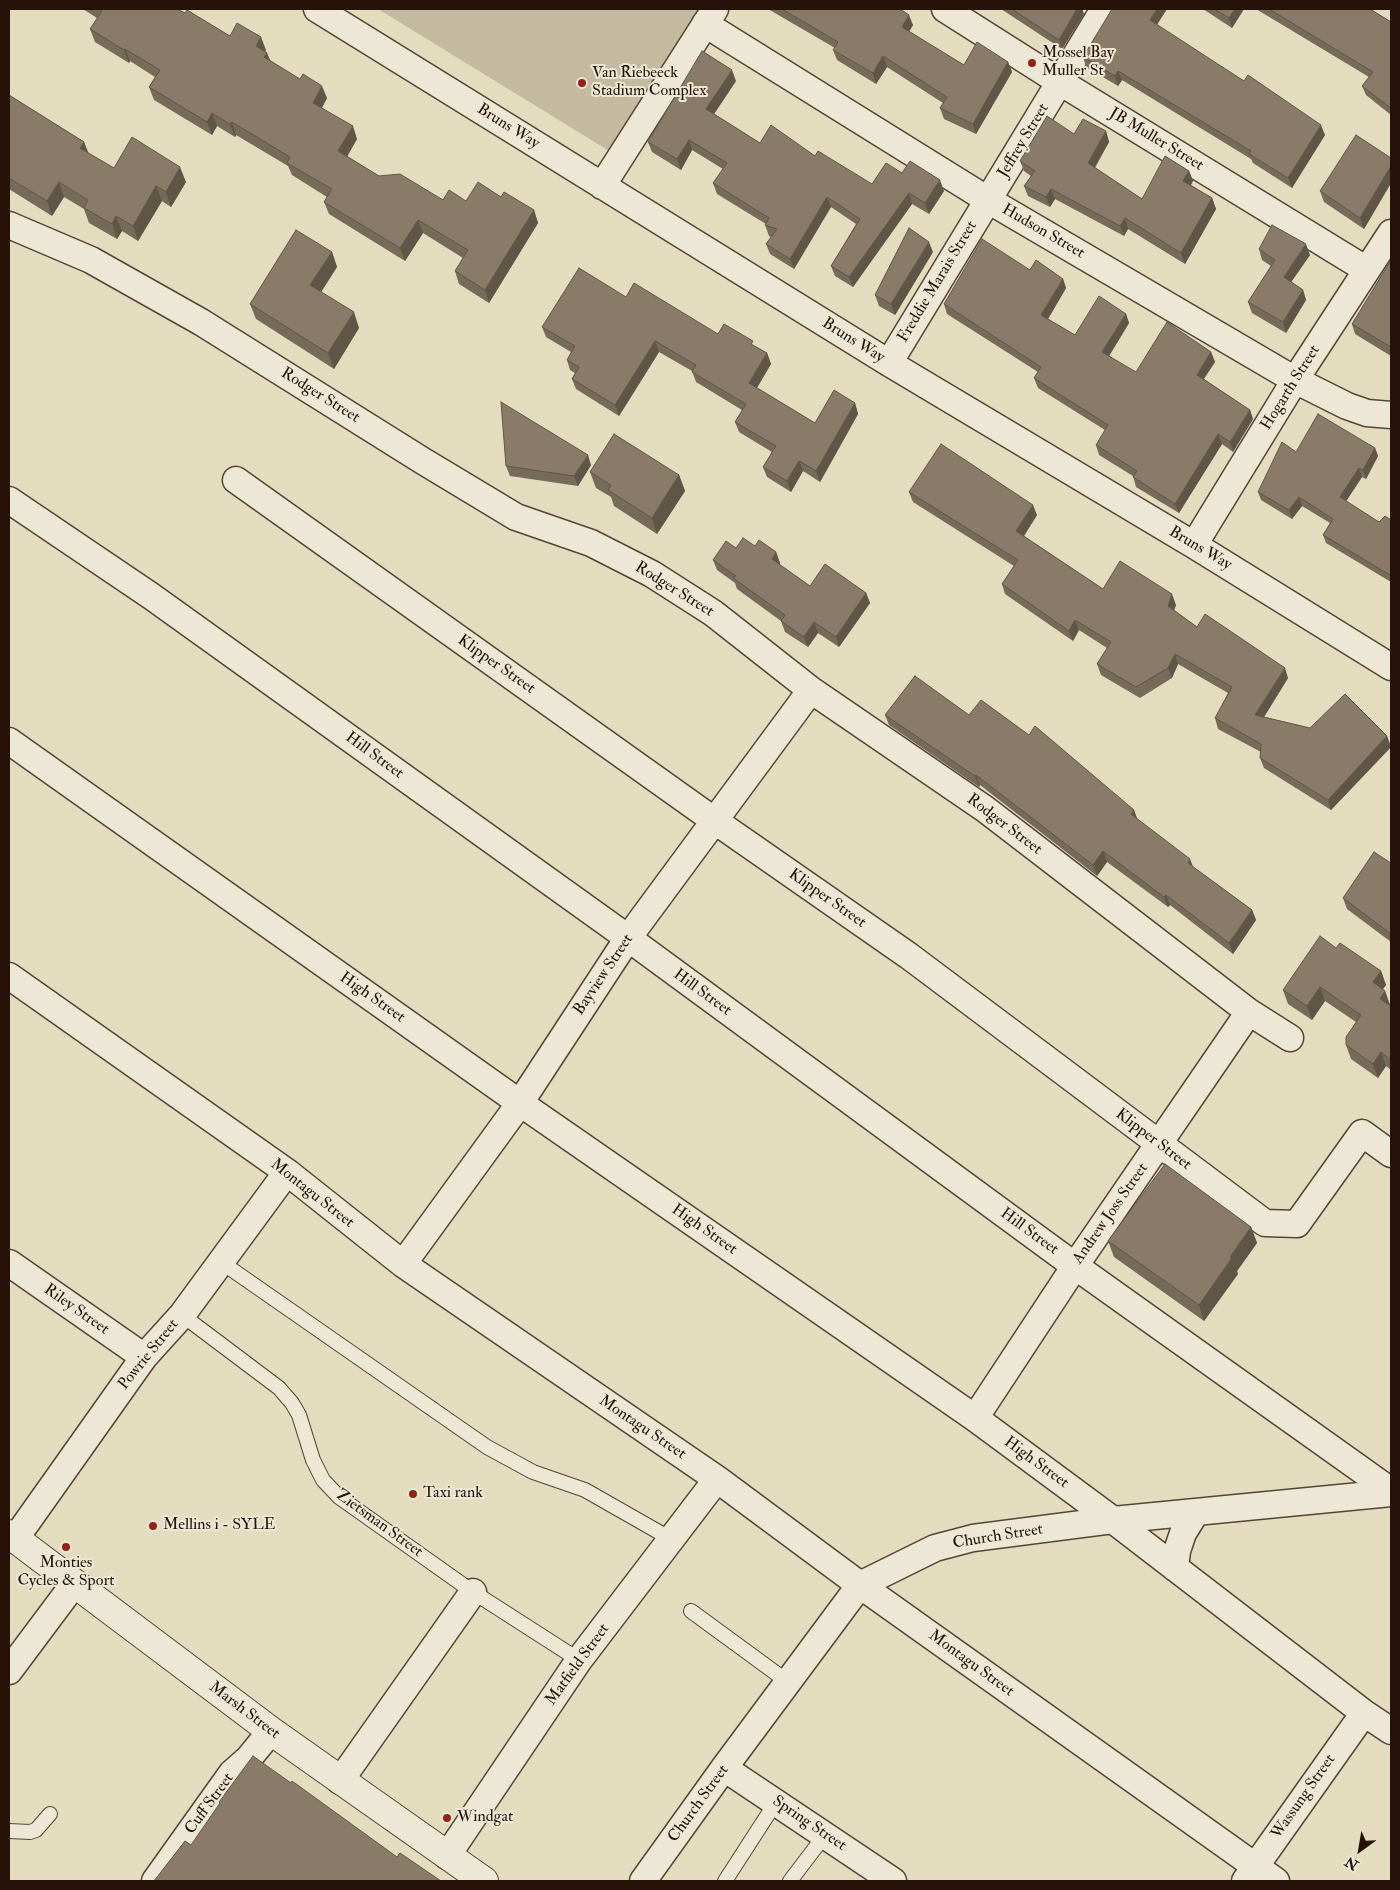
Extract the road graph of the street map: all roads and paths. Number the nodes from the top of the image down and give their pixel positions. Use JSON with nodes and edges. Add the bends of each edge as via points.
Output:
{"nodes":[{"id":1,"x":317,"y":9,"type":"edge"},
{"id":2,"x":946,"y":9,"type":"edge"},
{"id":3,"x":1104,"y":9,"type":"edge"},
{"id":4,"x":710,"y":16,"type":"edge"},
{"id":5,"x":1060,"y":82,"type":"junction"},
{"id":6,"x":602,"y":186,"type":"junction"},
{"id":7,"x":988,"y":200,"type":"junction"},
{"id":8,"x":9,"y":225,"type":"edge"},
{"id":9,"x":1391,"y":233,"type":"edge"},
{"id":10,"x":1367,"y":270,"type":"junction"},
{"id":11,"x":889,"y":363,"type":"junction"},
{"id":12,"x":1295,"y":380,"type":"junction"},
{"id":13,"x":1391,"y":415,"type":"edge"},
{"id":14,"x":236,"y":480,"type":"dead end"},
{"id":15,"x":9,"y":500,"type":"edge"},
{"id":16,"x":1194,"y":545,"type":"junction"},
{"id":17,"x":1391,"y":667,"type":"edge"},
{"id":18,"x":811,"y":690,"type":"junction"},
{"id":19,"x":9,"y":741,"type":"edge"},
{"id":20,"x":715,"y":821,"type":"junction"},
{"id":21,"x":628,"y":938,"type":"junction"},
{"id":22,"x":9,"y":976,"type":"edge"},
{"id":23,"x":1249,"y":1012,"type":"junction"},
{"id":24,"x":1290,"y":1038,"type":"dead end"},
{"id":25,"x":520,"y":1103,"type":"junction"},
{"id":26,"x":1159,"y":1145,"type":"junction"},
{"id":27,"x":1391,"y":1154,"type":"edge"},
{"id":28,"x":287,"y":1172,"type":"junction"},
{"id":29,"x":220,"y":1262,"type":"junction"},
{"id":30,"x":9,"y":1263,"type":"edge"},
{"id":31,"x":402,"y":1264,"type":"junction"},
{"id":32,"x":1075,"y":1266,"type":"junction"},
{"id":33,"x":182,"y":1315,"type":"junction"},
{"id":34,"x":144,"y":1357,"type":"junction"},
{"id":35,"x":975,"y":1418,"type":"junction"},
{"id":36,"x":717,"y":1479,"type":"junction"},
{"id":37,"x":1391,"y":1492,"type":"edge"},
{"id":38,"x":1196,"y":1512,"type":"junction"},
{"id":39,"x":1113,"y":1520,"type":"junction"},
{"id":40,"x":12,"y":1537,"type":"edge"},
{"id":41,"x":671,"y":1539,"type":"junction"},
{"id":42,"x":1175,"y":1568,"type":"junction"},
{"id":43,"x":74,"y":1584,"type":"junction"},
{"id":44,"x":860,"y":1585,"type":"junction"},
{"id":45,"x":473,"y":1592,"type":"junction"},
{"id":46,"x":691,"y":1611,"type":"dead end"},
{"id":47,"x":579,"y":1660,"type":"junction"},
{"id":48,"x":9,"y":1671,"type":"edge"},
{"id":49,"x":788,"y":1682,"type":"junction"},
{"id":50,"x":1364,"y":1713,"type":"junction"},
{"id":51,"x":271,"y":1731,"type":"junction"},
{"id":52,"x":1391,"y":1731,"type":"edge"},
{"id":53,"x":724,"y":1768,"type":"junction"},
{"id":54,"x":340,"y":1781,"type":"junction"},
{"id":55,"x":776,"y":1802,"type":"junction"},
{"id":56,"x":50,"y":1814,"type":"dead end"},
{"id":57,"x":9,"y":1831,"type":"edge"},
{"id":58,"x":825,"y":1836,"type":"junction"},
{"id":59,"x":447,"y":1856,"type":"junction"},
{"id":60,"x":1258,"y":1876,"type":"edge"},
{"id":61,"x":155,"y":1881,"type":"edge"},
{"id":62,"x":484,"y":1881,"type":"edge"},
{"id":63,"x":644,"y":1881,"type":"edge"},
{"id":64,"x":724,"y":1881,"type":"edge"},
{"id":65,"x":790,"y":1881,"type":"edge"},
{"id":66,"x":893,"y":1881,"type":"edge"}],
"edges":[{"from":1,"to":6,"type":"street","name":"Bruns Way"},
{"from":2,"to":5,"type":"street","name":"JB Muller Street"},
{"from":3,"to":5,"type":"street","name":"Jeffrey Street"},
{"from":4,"to":6,"type":"street"},
{"from":4,"to":7,"type":"street","name":"Hudson Street"},
{"from":5,"to":7,"type":"street","name":"Jeffrey Street"},
{"from":5,"to":10,"type":"street","name":"JB Muller Street"},
{"from":6,"to":11,"type":"street","name":"Bruns Way"},
{"from":7,"to":11,"type":"street","name":"Freddie Marais Street"},
{"from":7,"to":12,"type":"street","name":"Hudson Street"},
{"from":8,"to":18,"type":"street","name":"Rodger Street","via":[[91,260],[201,322],[516,516],[591,543],[652,574],[713,613]]},
{"from":9,"to":10,"type":"street","name":"Hogarth Street"},
{"from":10,"to":12,"type":"street","name":"Hogarth Street"},
{"from":11,"to":16,"type":"street","name":"Bruns Way"},
{"from":12,"to":13,"type":"street","name":"Hudson Street","via":[[1347,406]]},
{"from":12,"to":16,"type":"street","name":"Hogarth Street"},
{"from":14,"to":20,"type":"street","name":"Klipper Street"},
{"from":15,"to":21,"type":"street","name":"Hill Street","via":[[151,596]]},
{"from":16,"to":17,"type":"street","name":"Bruns Way"},
{"from":18,"to":20,"type":"street","name":"Bayview Street"},
{"from":18,"to":23,"type":"street","name":"Rodger Street","via":[[985,809]]},
{"from":19,"to":25,"type":"street","name":"High Street"},
{"from":20,"to":21,"type":"street","name":"Bayview Street"},
{"from":20,"to":26,"type":"street","name":"Klipper Street","via":[[909,956]]},
{"from":21,"to":25,"type":"street","name":"Bayview Street"},
{"from":21,"to":32,"type":"street","name":"Hill Street"},
{"from":22,"to":28,"type":"street","name":"Montagu Street"},
{"from":23,"to":24,"type":"street","name":"Rodger Street"},
{"from":23,"to":26,"type":"street","name":"Andrew Joss Street"},
{"from":25,"to":31,"type":"street","name":"Bayview Street"},
{"from":25,"to":35,"type":"street","name":"High Street"},
{"from":26,"to":27,"type":"street","name":"Klipper Street","via":[[1265,1223],[1297,1224],[1362,1133]]},
{"from":26,"to":32,"type":"street","name":"Andrew Joss Street"},
{"from":28,"to":29,"type":"street","name":"Powrie Street"},
{"from":28,"to":31,"type":"street","name":"Montagu Street"},
{"from":29,"to":33,"type":"street","name":"Powrie Street"},
{"from":29,"to":41,"type":"lane","via":[[487,1447],[533,1472],[585,1490]]},
{"from":30,"to":34,"type":"street","name":"Riley Street"},
{"from":31,"to":36,"type":"street","name":"Montagu Street"},
{"from":32,"to":35,"type":"street","name":"Andrew Joss Street"},
{"from":32,"to":37,"type":"street","name":"Hill Street"},
{"from":33,"to":34,"type":"street","name":"Powrie Street"},
{"from":33,"to":45,"type":"lane","name":"Zietsman Street","via":[[279,1388],[292,1402],[322,1480],[339,1497]]},
{"from":34,"to":40,"type":"street","name":"Powrie Street"},
{"from":35,"to":39,"type":"street","name":"High Street"},
{"from":36,"to":41,"type":"street","name":"Matfield Street"},
{"from":36,"to":44,"type":"street","name":"Montagu Street"},
{"from":37,"to":38,"type":"street","name":"Church Street"},
{"from":38,"to":39,"type":"street","name":"Church Street"},
{"from":38,"to":42,"type":"street","via":[[1183,1533]]},
{"from":39,"to":42,"type":"street","name":"High Street"},
{"from":39,"to":44,"type":"street","name":"Church Street","via":[[973,1538],[935,1548]]},
{"from":40,"to":43,"type":"street","name":"Marsh Street"},
{"from":41,"to":47,"type":"street","name":"Matfield Street"},
{"from":42,"to":50,"type":"street","name":"High Street"},
{"from":43,"to":48,"type":"street"},
{"from":43,"to":51,"type":"street","name":"Marsh Street"},
{"from":44,"to":49,"type":"street","name":"Church Street"},
{"from":44,"to":60,"type":"street","name":"Montagu Street"},
{"from":45,"to":47,"type":"lane","name":"Zietsman Street"},
{"from":45,"to":54,"type":"street"},
{"from":46,"to":49,"type":"lane"},
{"from":47,"to":59,"type":"street","name":"Matfield Street"},
{"from":49,"to":53,"type":"street","name":"Church Street"},
{"from":50,"to":52,"type":"street","name":"High Street"},
{"from":50,"to":60,"type":"street","name":"Wassung Street"},
{"from":51,"to":54,"type":"street","name":"Marsh Street"},
{"from":51,"to":61,"type":"street","name":"Cuff Street","via":[[232,1773]]},
{"from":53,"to":55,"type":"street","name":"Spring Street"},
{"from":53,"to":63,"type":"street","name":"Church Street"},
{"from":54,"to":59,"type":"street","name":"Marsh Street"},
{"from":55,"to":58,"type":"street","name":"Spring Street"},
{"from":55,"to":64,"type":"lane"},
{"from":56,"to":57,"type":"lane","via":[[36,1830]]},
{"from":58,"to":65,"type":"lane"},
{"from":58,"to":66,"type":"street","name":"Spring Street"},
{"from":59,"to":62,"type":"street","name":"Marsh Street"}]}
